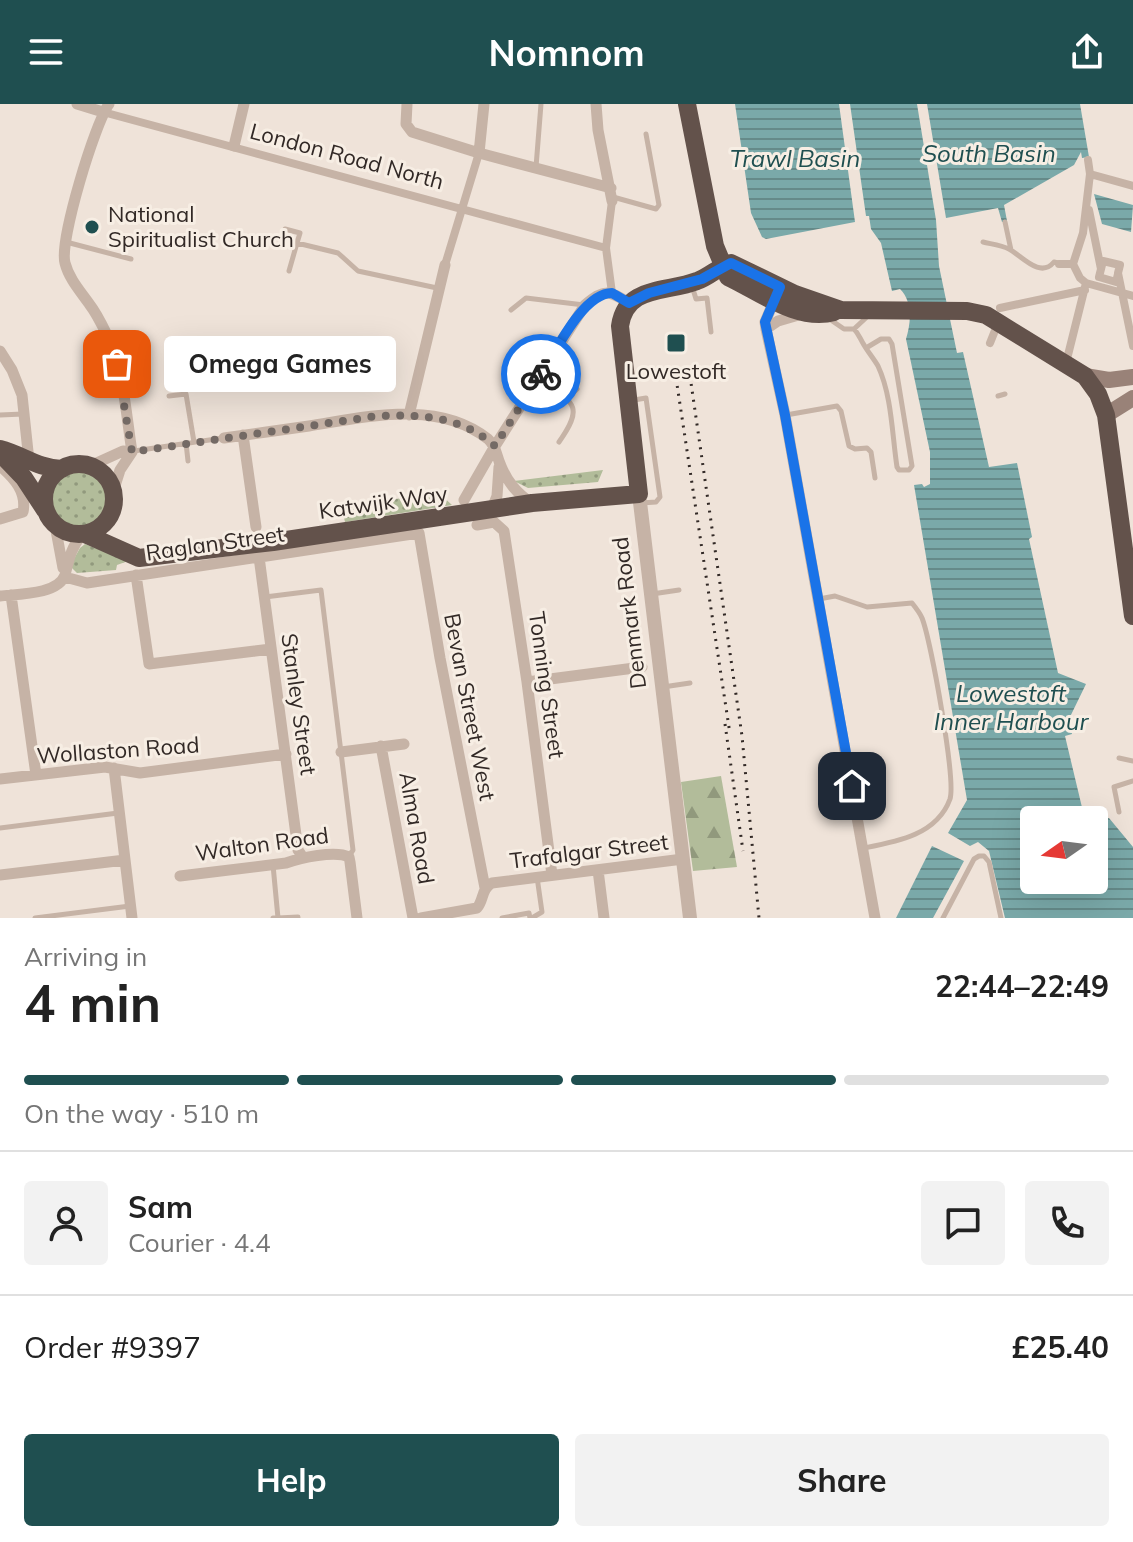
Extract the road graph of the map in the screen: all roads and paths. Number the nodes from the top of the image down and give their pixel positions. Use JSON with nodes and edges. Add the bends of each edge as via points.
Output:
{"nodes":[{"id":1,"x":77,"y":104,"type":"edge"},
{"id":2,"x":244,"y":104,"type":"edge"},
{"id":3,"x":407,"y":104,"type":"edge"},
{"id":4,"x":484,"y":104,"type":"edge"},
{"id":5,"x":541,"y":104,"type":"edge"},
{"id":6,"x":596,"y":104,"type":"edge"},
{"id":7,"x":687,"y":104,"type":"edge"},
{"id":8,"x":106,"y":108,"type":"edge"},
{"id":9,"x":646,"y":134,"type":"dead end"},
{"id":10,"x":234,"y":146,"type":"junction"},
{"id":11,"x":479,"y":153,"type":"junction"},
{"id":12,"x":1088,"y":160,"type":"dead end"},
{"id":13,"x":535,"y":169,"type":"junction"},
{"id":14,"x":1090,"y":174,"type":"junction"},
{"id":15,"x":1133,"y":186,"type":"edge"},
{"id":16,"x":612,"y":195,"type":"junction"},
{"id":17,"x":1087,"y":202,"type":"junction"},
{"id":18,"x":462,"y":208,"type":"junction"},
{"id":19,"x":1005,"y":222,"type":"dead end"},
{"id":20,"x":285,"y":229,"type":"dead end"},
{"id":21,"x":65,"y":241,"type":"junction"},
{"id":22,"x":983,"y":242,"type":"dead end"},
{"id":23,"x":297,"y":243,"type":"junction"},
{"id":24,"x":606,"y":248,"type":"junction"},
{"id":25,"x":1011,"y":250,"type":"junction"},
{"id":26,"x":131,"y":259,"type":"dead end"},
{"id":27,"x":1059,"y":264,"type":"joint"},
{"id":28,"x":1073,"y":264,"type":"junction"},
{"id":29,"x":445,"y":265,"type":"joint"},
{"id":30,"x":722,"y":266,"type":"junction"},
{"id":31,"x":289,"y":271,"type":"dead end"},
{"id":32,"x":691,"y":283,"type":"junction"},
{"id":33,"x":1086,"y":286,"type":"junction"},
{"id":34,"x":438,"y":289,"type":"junction"},
{"id":35,"x":1123,"y":292,"type":"junction"},
{"id":36,"x":612,"y":293,"type":"junction"},
{"id":37,"x":777,"y":293,"type":"junction"},
{"id":38,"x":1133,"y":296,"type":"edge"},
{"id":39,"x":629,"y":303,"type":"junction"},
{"id":40,"x":585,"y":305,"type":"junction"},
{"id":41,"x":511,"y":310,"type":"dead end"},
{"id":42,"x":882,"y":311,"type":"junction"},
{"id":43,"x":832,"y":312,"type":"junction"},
{"id":44,"x":804,"y":313,"type":"junction"},
{"id":45,"x":1000,"y":315,"type":"junction"},
{"id":46,"x":766,"y":329,"type":"junction"},
{"id":47,"x":854,"y":329,"type":"junction"},
{"id":48,"x":711,"y":332,"type":"dead end"},
{"id":49,"x":990,"y":343,"type":"dead end"},
{"id":50,"x":1133,"y":346,"type":"edge"},
{"id":51,"x":866,"y":348,"type":"junction"},
{"id":52,"x":0,"y":351,"type":"edge"},
{"id":53,"x":1067,"y":358,"type":"junction"},
{"id":54,"x":898,"y":376,"type":"junction"},
{"id":55,"x":1085,"y":376,"type":"junction"},
{"id":56,"x":1133,"y":377,"type":"edge"},
{"id":57,"x":538,"y":380,"type":"junction"},
{"id":58,"x":883,"y":380,"type":"junction"},
{"id":59,"x":577,"y":389,"type":"dead end"},
{"id":60,"x":169,"y":396,"type":"dead end"},
{"id":61,"x":1133,"y":398,"type":"edge"},
{"id":62,"x":567,"y":399,"type":"junction"},
{"id":63,"x":24,"y":414,"type":"junction"},
{"id":64,"x":0,"y":415,"type":"edge"},
{"id":65,"x":409,"y":415,"type":"junction"},
{"id":66,"x":785,"y":415,"type":"junction"},
{"id":67,"x":1106,"y":415,"type":"junction"},
{"id":68,"x":243,"y":435,"type":"junction"},
{"id":69,"x":224,"y":438,"type":"joint"},
{"id":70,"x":194,"y":442,"type":"junction"},
{"id":71,"x":559,"y":442,"type":"dead end"},
{"id":72,"x":186,"y":443,"type":"junction"},
{"id":73,"x":495,"y":446,"type":"junction"},
{"id":74,"x":0,"y":451,"type":"edge"},
{"id":75,"x":132,"y":452,"type":"junction"},
{"id":76,"x":29,"y":461,"type":"junction"},
{"id":77,"x":188,"y":461,"type":"dead end"},
{"id":78,"x":499,"y":463,"type":"junction"},
{"id":79,"x":0,"y":466,"type":"edge"},
{"id":80,"x":90,"y":466,"type":"junction"},
{"id":81,"x":62,"y":469,"type":"junction"},
{"id":82,"x":875,"y":478,"type":"dead end"},
{"id":83,"x":639,"y":499,"type":"junction"},
{"id":84,"x":113,"y":500,"type":"junction"},
{"id":85,"x":464,"y":500,"type":"dead end"},
{"id":86,"x":532,"y":503,"type":"junction"},
{"id":87,"x":491,"y":511,"type":"junction"},
{"id":88,"x":1126,"y":517,"type":"edge"},
{"id":89,"x":0,"y":519,"type":"edge"},
{"id":90,"x":53,"y":522,"type":"junction"},
{"id":91,"x":477,"y":525,"type":"dead end"},
{"id":92,"x":256,"y":527,"type":"dead end"},
{"id":93,"x":419,"y":533,"type":"joint"},
{"id":94,"x":84,"y":534,"type":"junction"},
{"id":95,"x":259,"y":557,"type":"junction"},
{"id":96,"x":135,"y":566,"type":"junction"},
{"id":97,"x":64,"y":575,"type":"junction"},
{"id":98,"x":1131,"y":580,"type":"edge"},
{"id":99,"x":679,"y":590,"type":"dead end"},
{"id":100,"x":651,"y":594,"type":"junction"},
{"id":101,"x":5,"y":595,"type":"edge"},
{"id":102,"x":264,"y":597,"type":"junction"},
{"id":103,"x":818,"y":599,"type":"junction"},
{"id":104,"x":1133,"y":616,"type":"edge"},
{"id":105,"x":271,"y":649,"type":"junction"},
{"id":106,"x":642,"y":667,"type":"dead end"},
{"id":107,"x":527,"y":682,"type":"junction"},
{"id":108,"x":690,"y":683,"type":"dead end"},
{"id":109,"x":662,"y":687,"type":"junction"},
{"id":110,"x":404,"y":744,"type":"dead end"},
{"id":111,"x":381,"y":746,"type":"junction"},
{"id":112,"x":341,"y":752,"type":"junction"},
{"id":113,"x":286,"y":754,"type":"junction"},
{"id":114,"x":1119,"y":758,"type":"dead end"},
{"id":115,"x":1133,"y":761,"type":"edge"},
{"id":116,"x":114,"y":768,"type":"junction"},
{"id":117,"x":36,"y":775,"type":"junction"},
{"id":118,"x":0,"y":779,"type":"edge"},
{"id":119,"x":1133,"y":781,"type":"edge"},
{"id":120,"x":1119,"y":812,"type":"dead end"},
{"id":121,"x":119,"y":813,"type":"junction"},
{"id":122,"x":0,"y":828,"type":"edge"},
{"id":123,"x":863,"y":848,"type":"junction"},
{"id":124,"x":302,"y":856,"type":"junction"},
{"id":125,"x":349,"y":857,"type":"junction"},
{"id":126,"x":683,"y":859,"type":"junction"},
{"id":127,"x":125,"y":860,"type":"junction"},
{"id":128,"x":273,"y":864,"type":"junction"},
{"id":129,"x":598,"y":870,"type":"junction"},
{"id":130,"x":0,"y":875,"type":"edge"},
{"id":131,"x":552,"y":875,"type":"junction"},
{"id":132,"x":180,"y":876,"type":"dead end"},
{"id":133,"x":537,"y":876,"type":"junction"},
{"id":134,"x":485,"y":888,"type":"junction"},
{"id":135,"x":132,"y":912,"type":"edge"},
{"id":136,"x":478,"y":913,"type":"edge"},
{"id":137,"x":298,"y":917,"type":"edge"},
{"id":138,"x":35,"y":918,"type":"edge"},
{"id":139,"x":276,"y":918,"type":"edge"},
{"id":140,"x":357,"y":918,"type":"edge"},
{"id":141,"x":413,"y":918,"type":"edge"},
{"id":142,"x":421,"y":918,"type":"edge"},
{"id":143,"x":502,"y":918,"type":"edge"},
{"id":144,"x":531,"y":918,"type":"edge"},
{"id":145,"x":604,"y":918,"type":"edge"},
{"id":146,"x":690,"y":918,"type":"edge"},
{"id":147,"x":875,"y":918,"type":"edge"},
{"id":148,"x":943,"y":918,"type":"edge"},
{"id":149,"x":1001,"y":918,"type":"edge"}],
"edges":[{"from":1,"to":8,"type":"street","name":"London Road North"},
{"from":2,"to":10,"type":"street"},
{"from":3,"to":11,"type":"street","via":[[408,130]]},
{"from":4,"to":11,"type":"street"},
{"from":5,"to":13,"type":"lane"},
{"from":6,"to":16,"type":"street"},
{"from":7,"to":30,"type":"highway"},
{"from":8,"to":10,"type":"street","name":"London Road North"},
{"from":8,"to":21,"type":"street"},
{"from":9,"to":16,"type":"lane","via":[[659,205],[656,209]]},
{"from":10,"to":18,"type":"street","name":"London Road North"},
{"from":11,"to":13,"type":"street"},
{"from":11,"to":18,"type":"street"},
{"from":12,"to":14,"type":"street"},
{"from":13,"to":16,"type":"street"},
{"from":14,"to":15,"type":"street"},
{"from":14,"to":17,"type":"street"},
{"from":16,"to":24,"type":"street"},
{"from":17,"to":28,"type":"street"},
{"from":17,"to":35,"type":"street","via":[[1101,269],[1103,261],[1120,265]]},
{"from":18,"to":24,"type":"street","name":"London Road North"},
{"from":18,"to":29,"type":"street"},
{"from":19,"to":25,"type":"lane"},
{"from":20,"to":23,"type":"lane","via":[[300,233]]},
{"from":21,"to":26,"type":"lane"},
{"from":21,"to":75,"type":"street","via":[[66,267],[93,308],[117,364]]},
{"from":22,"to":25,"type":"lane"},
{"from":23,"to":31,"type":"lane"},
{"from":23,"to":34,"type":"lane","via":[[338,253],[358,271]]},
{"from":24,"to":36,"type":"street"},
{"from":25,"to":27,"type":"lane","via":[[1020,260],[1043,269]]},
{"from":27,"to":28,"type":"street"},
{"from":28,"to":33,"type":"street"},
{"from":29,"to":34,"type":"street"},
{"from":30,"to":32,"type":"highway"},
{"from":30,"to":37,"type":"highway","via":[[731,263]]},
{"from":32,"to":39,"type":"highway"},
{"from":32,"to":48,"type":"lane","via":[[696,299],[707,298]]},
{"from":33,"to":35,"type":"street"},
{"from":33,"to":45,"type":"street"},
{"from":33,"to":53,"type":"street"},
{"from":34,"to":65,"type":"street"},
{"from":35,"to":38,"type":"street"},
{"from":35,"to":50,"type":"street"},
{"from":36,"to":39,"type":"street"},
{"from":36,"to":40,"type":"street"},
{"from":37,"to":43,"type":"highway"},
{"from":37,"to":44,"type":"highway"},
{"from":37,"to":46,"type":"street"},
{"from":39,"to":83,"type":"highway","name":"Denmark Road","via":[[620,326]]},
{"from":40,"to":41,"type":"lane","via":[[526,298]]},
{"from":40,"to":57,"type":"street"},
{"from":42,"to":43,"type":"highway"},
{"from":42,"to":45,"type":"highway"},
{"from":42,"to":47,"type":"lane"},
{"from":43,"to":44,"type":"highway"},
{"from":43,"to":47,"type":"lane","via":[[844,329]]},
{"from":44,"to":46,"type":"street"},
{"from":45,"to":49,"type":"street"},
{"from":45,"to":53,"type":"highway"},
{"from":46,"to":66,"type":"street"},
{"from":47,"to":51,"type":"lane"},
{"from":51,"to":54,"type":"lane","via":[[881,339],[891,341]]},
{"from":51,"to":58,"type":"lane"},
{"from":52,"to":63,"type":"street","via":[[22,395]]},
{"from":53,"to":55,"type":"highway"},
{"from":54,"to":58,"type":"lane"},
{"from":54,"to":58,"type":"lane","via":[[909,470],[897,467]]},
{"from":55,"to":56,"type":"main road"},
{"from":55,"to":67,"type":"highway"},
{"from":57,"to":62,"type":"lane"},
{"from":57,"to":73,"type":"street"},
{"from":59,"to":62,"type":"lane"},
{"from":60,"to":70,"type":"lane","via":[[186,394]]},
{"from":61,"to":67,"type":"main road"},
{"from":62,"to":71,"type":"lane","via":[[575,415]]},
{"from":63,"to":64,"type":"lane"},
{"from":63,"to":76,"type":"street"},
{"from":65,"to":68,"type":"street"},
{"from":65,"to":73,"type":"street","via":[[445,418]]},
{"from":66,"to":82,"type":"lane","via":[[837,406],[849,446],[871,452]]},
{"from":66,"to":103,"type":"street"},
{"from":67,"to":88,"type":"highway"},
{"from":68,"to":69,"type":"street"},
{"from":68,"to":92,"type":"street"},
{"from":69,"to":70,"type":"lane"},
{"from":70,"to":72,"type":"lane"},
{"from":72,"to":75,"type":"lane"},
{"from":72,"to":77,"type":"lane"},
{"from":73,"to":78,"type":"street"},
{"from":73,"to":85,"type":"street"},
{"from":74,"to":76,"type":"highway"},
{"from":74,"to":90,"type":"highway"},
{"from":75,"to":80,"type":"street"},
{"from":75,"to":84,"type":"street","via":[[120,470]]},
{"from":76,"to":81,"type":"highway"},
{"from":78,"to":86,"type":"street","via":[[517,493]]},
{"from":78,"to":87,"type":"street"},
{"from":79,"to":89,"type":"street","via":[[23,495],[23,512]]},
{"from":80,"to":81,"type":"highway"},
{"from":80,"to":84,"type":"highway","via":[[107,479]]},
{"from":81,"to":90,"type":"highway","via":[[45,492]]},
{"from":83,"to":86,"type":"highway","name":"Katwijk Way"},
{"from":83,"to":100,"type":"street","name":"Denmark Road"},
{"from":84,"to":94,"type":"highway","via":[[102,526]]},
{"from":84,"to":96,"type":"highway","via":[[117,536]]},
{"from":86,"to":87,"type":"highway","name":"Katwijk Way"},
{"from":87,"to":96,"type":"highway","name":"Katwijk Way"},
{"from":88,"to":98,"type":"highway"},
{"from":90,"to":94,"type":"highway"},
{"from":90,"to":97,"type":"street"},
{"from":91,"to":107,"type":"street","name":"Tonning Street","via":[[494,522],[504,531]]},
{"from":93,"to":95,"type":"street","name":"Raglan Street"},
{"from":93,"to":134,"type":"street","name":"Bevan Street West"},
{"from":94,"to":96,"type":"highway"},
{"from":94,"to":97,"type":"street","via":[[70,552]]},
{"from":95,"to":96,"type":"street","name":"Raglan Street"},
{"from":95,"to":102,"type":"street","name":"Stanley Street"},
{"from":96,"to":97,"type":"street","name":"Raglan Street","via":[[87,583]]},
{"from":96,"to":105,"type":"street","via":[[149,664]]},
{"from":97,"to":101,"type":"street","name":"Raglan Street","via":[[52,588]]},
{"from":98,"to":104,"type":"highway"},
{"from":99,"to":100,"type":"lane"},
{"from":100,"to":109,"type":"street","name":"Denmark Road"},
{"from":101,"to":117,"type":"street"},
{"from":102,"to":105,"type":"street","name":"Stanley Street"},
{"from":102,"to":112,"type":"lane","via":[[321,590]]},
{"from":103,"to":123,"type":"street"},
{"from":103,"to":123,"type":"lane","via":[[835,596],[867,607],[912,603],[922,618],[939,699],[951,798],[923,831]]},
{"from":105,"to":113,"type":"street","name":"Stanley Street"},
{"from":106,"to":107,"type":"street"},
{"from":107,"to":131,"type":"street","name":"Tonning Street"},
{"from":108,"to":109,"type":"lane"},
{"from":109,"to":126,"type":"street","name":"Denmark Road"},
{"from":110,"to":111,"type":"street"},
{"from":111,"to":112,"type":"street"},
{"from":111,"to":141,"type":"street","name":"Alma Road"},
{"from":112,"to":125,"type":"lane","via":[[353,850]]},
{"from":113,"to":116,"type":"street","name":"Wollaston Road","via":[[140,773]]},
{"from":113,"to":124,"type":"street","name":"Stanley Street"},
{"from":114,"to":115,"type":"lane"},
{"from":116,"to":117,"type":"street","name":"Wollaston Road"},
{"from":116,"to":121,"type":"street"},
{"from":117,"to":118,"type":"street","name":"Wollaston Road"},
{"from":119,"to":120,"type":"lane","via":[[1114,787]]},
{"from":121,"to":122,"type":"lane"},
{"from":121,"to":127,"type":"street"},
{"from":123,"to":147,"type":"street"},
{"from":124,"to":125,"type":"street","name":"Walton Road"},
{"from":124,"to":128,"type":"street","name":"Walton Road"},
{"from":125,"to":140,"type":"street"},
{"from":126,"to":129,"type":"street","name":"Trafalgar Street"},
{"from":126,"to":146,"type":"street","name":"Denmark Road"},
{"from":127,"to":130,"type":"street"},
{"from":127,"to":135,"type":"street"},
{"from":128,"to":132,"type":"street","name":"Walton Road"},
{"from":128,"to":139,"type":"lane"},
{"from":129,"to":131,"type":"street","name":"Trafalgar Street"},
{"from":129,"to":145,"type":"street"},
{"from":131,"to":133,"type":"street","name":"Trafalgar Street"},
{"from":133,"to":134,"type":"street","name":"Trafalgar Street"},
{"from":133,"to":144,"type":"lane","via":[[542,912]]},
{"from":134,"to":136,"type":"street","name":"Trafalgar Street"},
{"from":135,"to":138,"type":"lane"},
{"from":136,"to":142,"type":"street","name":"Trafalgar Street"},
{"from":137,"to":139,"type":"lane"},
{"from":143,"to":144,"type":"lane","via":[[529,913]]},
{"from":148,"to":149,"type":"lane","via":[[979,856],[989,862]]}]}
